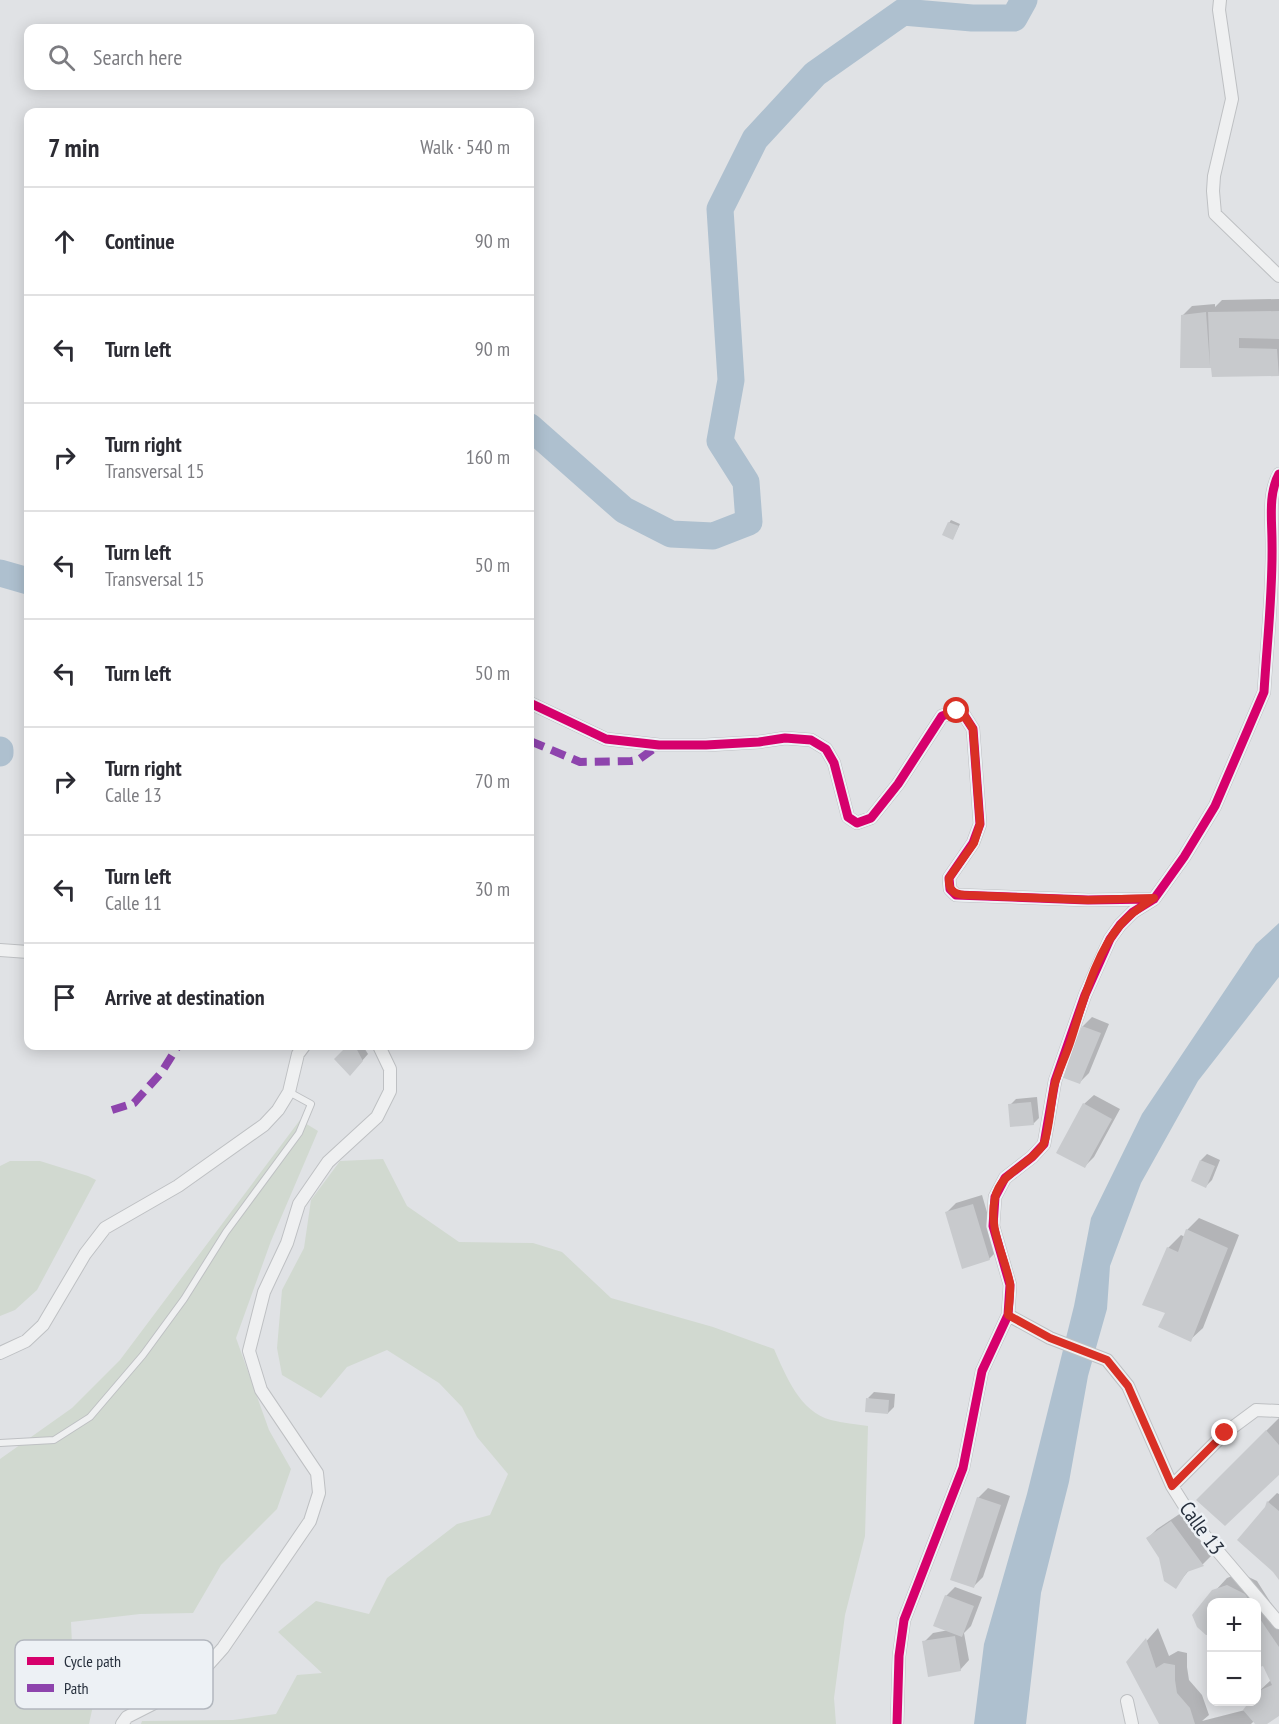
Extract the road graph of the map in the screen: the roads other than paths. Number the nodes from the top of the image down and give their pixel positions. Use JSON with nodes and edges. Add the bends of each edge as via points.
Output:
{"nodes":[{"id":1,"x":1220,"y":0,"type":"edge"},
{"id":2,"x":1279,"y":276,"type":"edge"},
{"id":3,"x":1279,"y":474,"type":"edge"},
{"id":4,"x":534,"y":705,"type":"edge"},
{"id":5,"x":1154,"y":898,"type":"junction"},
{"id":6,"x":0,"y":950,"type":"edge"},
{"id":7,"x":24,"y":952,"type":"edge"},
{"id":8,"x":301,"y":1050,"type":"edge"},
{"id":9,"x":381,"y":1050,"type":"edge"},
{"id":10,"x":290,"y":1092,"type":"junction"},
{"id":11,"x":1008,"y":1315,"type":"junction"},
{"id":12,"x":0,"y":1353,"type":"edge"},
{"id":13,"x":1279,"y":1411,"type":"edge"},
{"id":14,"x":0,"y":1443,"type":"edge"},
{"id":15,"x":1172,"y":1486,"type":"junction"},
{"id":16,"x":1279,"y":1623,"type":"edge"},
{"id":17,"x":213,"y":1659,"type":"edge"},
{"id":18,"x":1127,"y":1701,"type":"dead end"},
{"id":19,"x":143,"y":1709,"type":"edge"},
{"id":20,"x":122,"y":1724,"type":"edge"},
{"id":21,"x":897,"y":1724,"type":"edge"},
{"id":22,"x":1132,"y":1724,"type":"edge"}],
"edges":[{"from":1,"to":2,"type":"street","via":[[1232,99],[1214,176],[1215,214]]},
{"from":3,"to":5,"type":"street","via":[[1272,504],[1264,692],[1215,806]]},
{"from":4,"to":5,"type":"street","via":[[606,739],[659,745],[811,740],[825,749],[834,763],[848,817],[857,823],[870,818],[891,793],[942,716],[957,711],[973,729],[980,824],[974,843],[949,878],[950,889],[964,895],[1088,900]]},
{"from":5,"to":11,"type":"street","via":[[1133,912],[1110,939],[1085,995],[1055,1081],[1044,1144],[1005,1179],[995,1197],[993,1226],[1010,1285]]},
{"from":6,"to":7,"type":"street"},
{"from":8,"to":10,"type":"street"},
{"from":9,"to":17,"type":"street","via":[[390,1069],[390,1090],[377,1118],[328,1162],[299,1203],[287,1243],[264,1292],[249,1351],[261,1390],[317,1473],[319,1493],[310,1521]]},
{"from":10,"to":12,"type":"street","via":[[264,1125],[178,1186],[105,1228],[43,1325],[26,1341]]},
{"from":10,"to":14,"type":"lane","via":[[311,1104],[300,1133],[226,1232],[143,1355],[90,1417],[54,1440]]},
{"from":11,"to":15,"type":"street","name":"Calle 13","via":[[1050,1338],[1107,1360],[1128,1386]]},
{"from":11,"to":21,"type":"street","via":[[982,1371],[963,1468],[904,1620]]},
{"from":13,"to":15,"type":"street","via":[[1256,1410],[1225,1433]]},
{"from":15,"to":16,"type":"street","name":"Calle 13","via":[[1199,1529]]},
{"from":18,"to":22,"type":"street"},
{"from":19,"to":20,"type":"street"}]}
